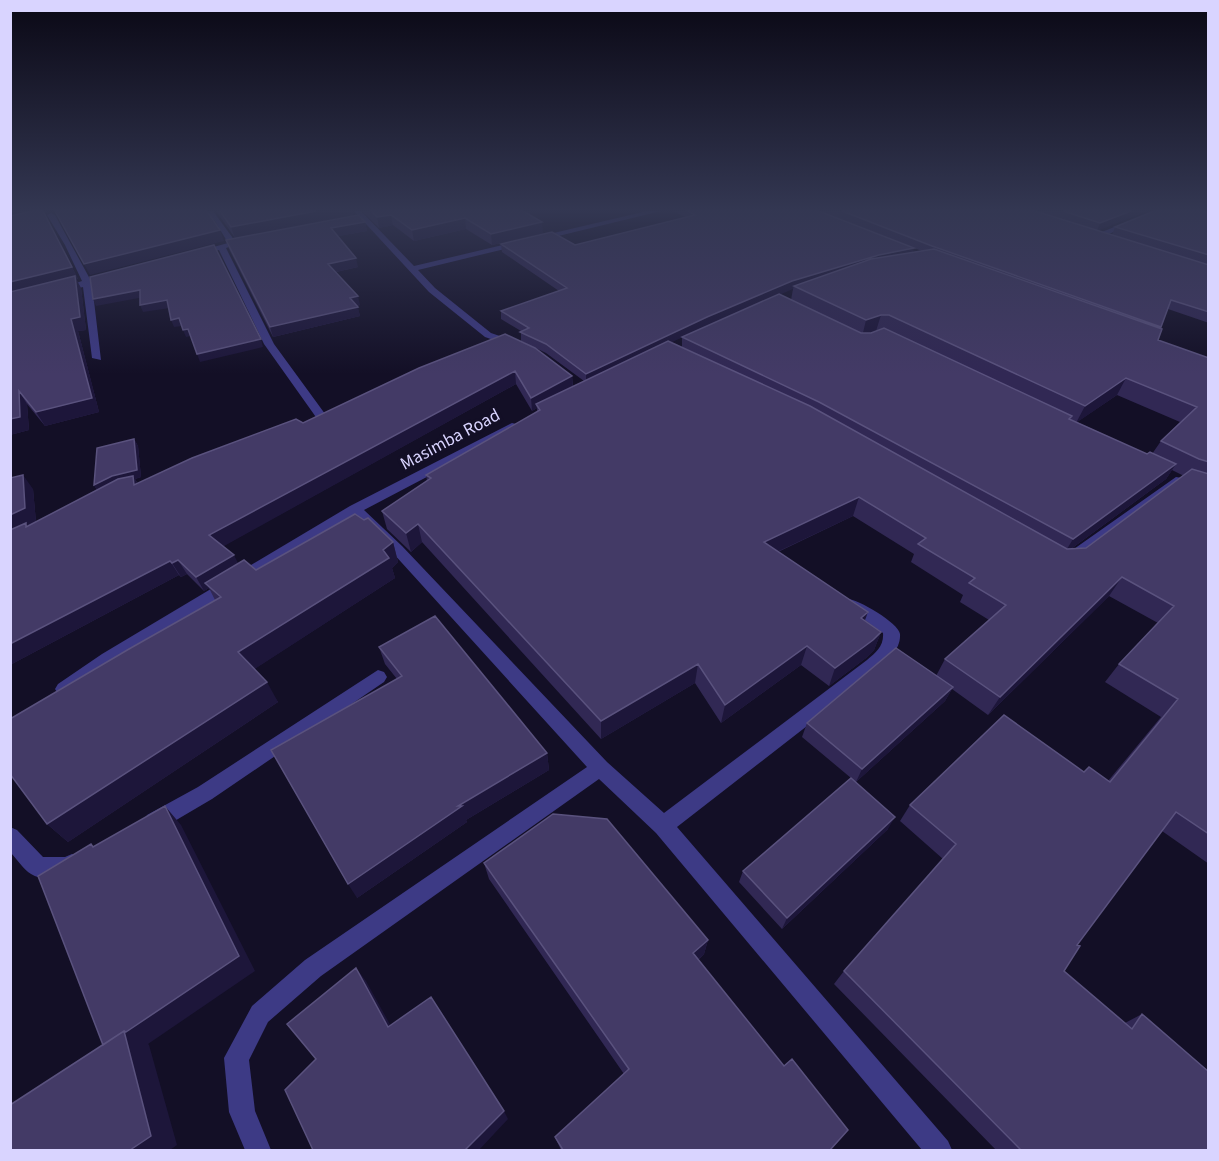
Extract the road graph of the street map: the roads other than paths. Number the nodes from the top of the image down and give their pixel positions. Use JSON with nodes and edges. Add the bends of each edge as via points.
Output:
{"nodes":[{"id":1,"x":79,"y":265,"type":"edge"},
{"id":2,"x":230,"y":265,"type":"edge"},
{"id":3,"x":406,"y":265,"type":"edge"},
{"id":4,"x":426,"y":265,"type":"edge"},
{"id":5,"x":410,"y":269,"type":"junction"},
{"id":6,"x":121,"y":273,"type":"edge"},
{"id":7,"x":87,"y":283,"type":"junction"},
{"id":8,"x":54,"y":291,"type":"edge"},
{"id":9,"x":503,"y":338,"type":"junction"},
{"id":10,"x":483,"y":348,"type":"edge"},
{"id":11,"x":522,"y":348,"type":"edge"},
{"id":12,"x":96,"y":358,"type":"dead end"},
{"id":13,"x":322,"y":418,"type":"edge"},
{"id":14,"x":522,"y":422,"type":"edge"},
{"id":15,"x":1209,"y":491,"type":"edge"},
{"id":16,"x":355,"y":509,"type":"junction"},
{"id":17,"x":1054,"y":559,"type":"edge"},
{"id":18,"x":831,"y":593,"type":"edge"},
{"id":19,"x":378,"y":677,"type":"dead end"},
{"id":20,"x":50,"y":698,"type":"edge"},
{"id":21,"x":600,"y":768,"type":"junction"},
{"id":22,"x":663,"y":826,"type":"junction"},
{"id":23,"x":135,"y":833,"type":"edge"},
{"id":24,"x":10,"y":837,"type":"edge"},
{"id":25,"x":85,"y":860,"type":"edge"},
{"id":26,"x":258,"y":1150,"type":"edge"},
{"id":27,"x":939,"y":1150,"type":"edge"}],
"edges":[{"from":1,"to":7,"type":"street"},
{"from":2,"to":13,"type":"street","via":[[269,344]]},
{"from":3,"to":5,"type":"street"},
{"from":4,"to":5,"type":"street"},
{"from":5,"to":9,"type":"street","via":[[488,335]]},
{"from":6,"to":7,"type":"street"},
{"from":7,"to":8,"type":"street"},
{"from":7,"to":12,"type":"street"},
{"from":9,"to":10,"type":"street"},
{"from":9,"to":11,"type":"street"},
{"from":14,"to":16,"type":"street","name":"Masimba Road"},
{"from":15,"to":17,"type":"street","via":[[1176,478],[1068,561]]},
{"from":16,"to":20,"type":"street","name":"Masimba Road"},
{"from":16,"to":21,"type":"street","via":[[397,549]]},
{"from":18,"to":22,"type":"street","via":[[891,630],[889,650]]},
{"from":19,"to":23,"type":"street","via":[[205,793]]},
{"from":21,"to":22,"type":"street"},
{"from":21,"to":26,"type":"street","via":[[314,968],[260,1014],[236,1058],[242,1112]]},
{"from":22,"to":27,"type":"street"},
{"from":24,"to":25,"type":"street","via":[[38,867],[65,867]]}]}
